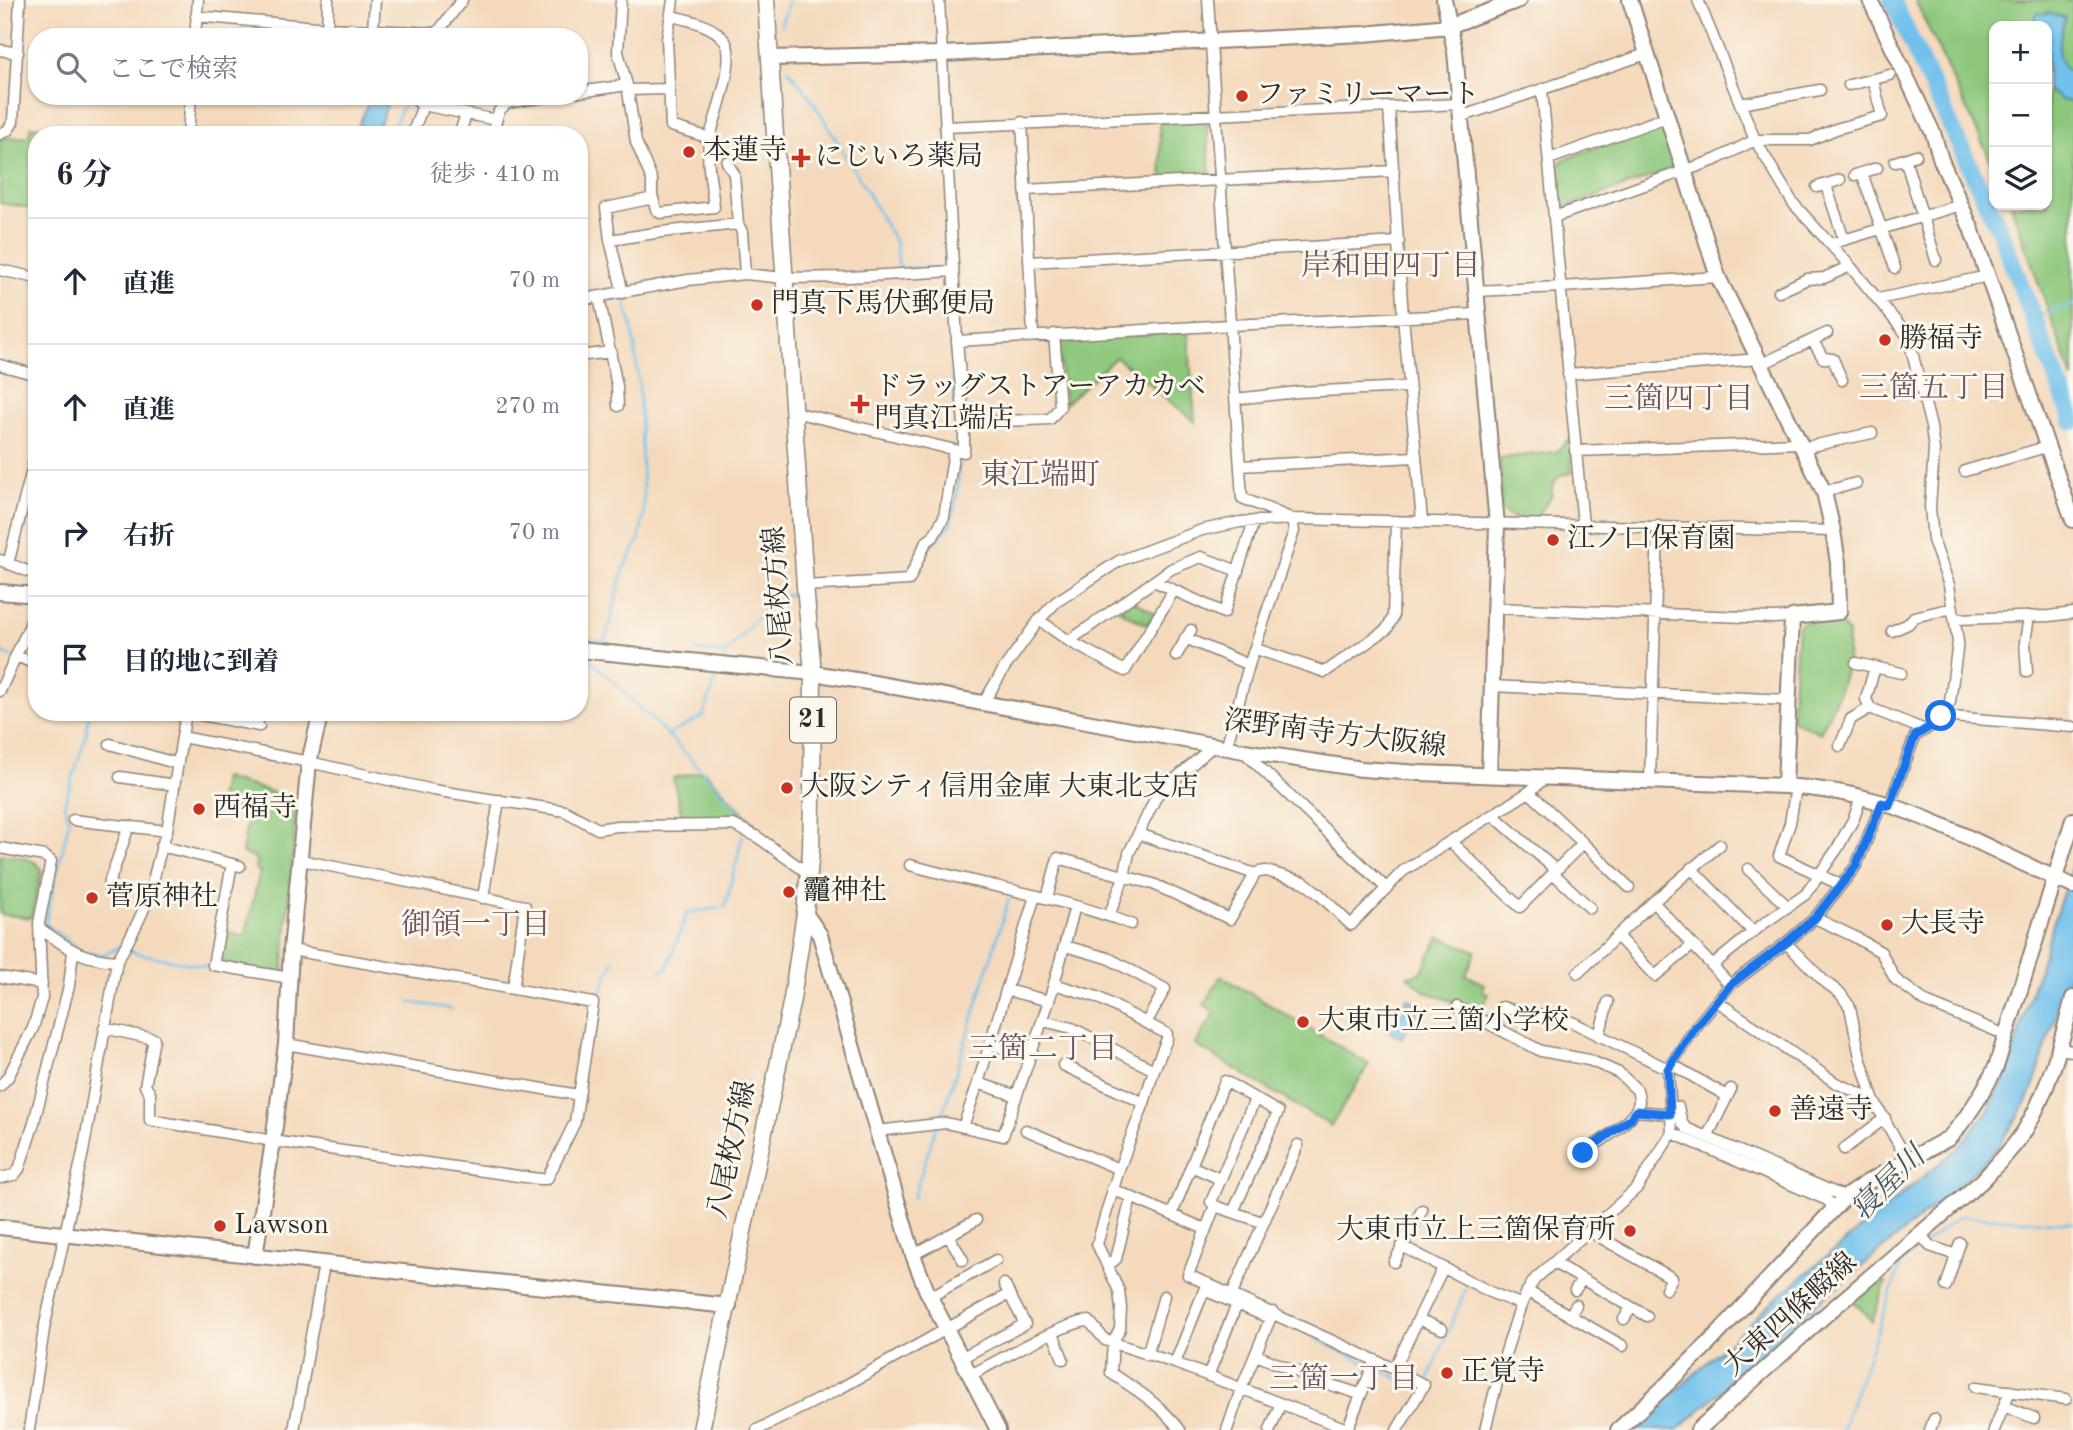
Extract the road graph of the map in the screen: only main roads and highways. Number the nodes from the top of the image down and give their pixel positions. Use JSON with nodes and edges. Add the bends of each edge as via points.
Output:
{"nodes":[{"id":1,"x":766,"y":0,"type":"edge"},
{"id":2,"x":701,"y":1430,"type":"edge"}],
"edges":[{"from":1,"to":2,"type":"main road","name":"八尾枚方線","number":"21","via":[[813,673],[813,798],[805,913],[792,999]]}]}
